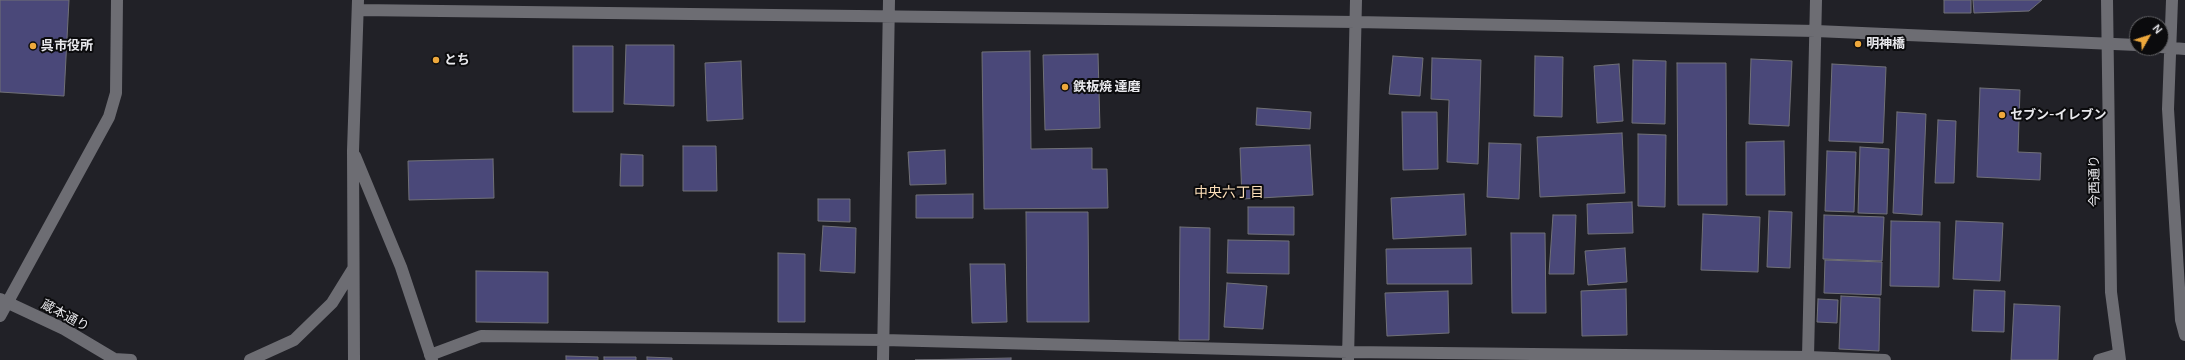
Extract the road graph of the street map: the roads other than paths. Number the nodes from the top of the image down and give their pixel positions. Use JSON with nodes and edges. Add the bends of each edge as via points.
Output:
{"nodes":[{"id":1,"x":117,"y":0,"type":"edge"},
{"id":2,"x":889,"y":0,"type":"edge"},
{"id":3,"x":1356,"y":0,"type":"edge"},
{"id":4,"x":1816,"y":0,"type":"edge"},
{"id":5,"x":2107,"y":0,"type":"edge"},
{"id":6,"x":2172,"y":0,"type":"edge"},
{"id":7,"x":358,"y":5,"type":"edge"},
{"id":8,"x":889,"y":17,"type":"junction"},
{"id":9,"x":1356,"y":22,"type":"junction"},
{"id":10,"x":2169,"y":24,"type":"edge"},
{"id":11,"x":1816,"y":31,"type":"junction"},
{"id":12,"x":2108,"y":43,"type":"junction"},
{"id":13,"x":2129,"y":44,"type":"edge"},
{"id":14,"x":2169,"y":48,"type":"edge"},
{"id":15,"x":2185,"y":49,"type":"edge"},
{"id":16,"x":2166,"y":56,"type":"edge"},
{"id":17,"x":353,"y":151,"type":"junction"},
{"id":18,"x":353,"y":269,"type":"junction"},
{"id":19,"x":3,"y":300,"type":"edge"},
{"id":20,"x":0,"y":316,"type":"edge"},
{"id":21,"x":2185,"y":335,"type":"edge"},
{"id":22,"x":884,"y":340,"type":"junction"},
{"id":23,"x":1348,"y":356,"type":"edge"},
{"id":24,"x":1808,"y":357,"type":"junction"},
{"id":25,"x":2120,"y":357,"type":"edge"},
{"id":26,"x":431,"y":358,"type":"edge"},
{"id":27,"x":1674,"y":358,"type":"edge"},
{"id":28,"x":115,"y":359,"type":"edge"},
{"id":29,"x":131,"y":360,"type":"edge"},
{"id":30,"x":250,"y":360,"type":"edge"},
{"id":31,"x":354,"y":360,"type":"edge"},
{"id":32,"x":883,"y":360,"type":"edge"},
{"id":33,"x":1886,"y":360,"type":"edge"},
{"id":34,"x":2099,"y":360,"type":"edge"}],
"edges":[{"from":1,"to":19,"type":"street","via":[[116,93],[109,117]]},
{"from":2,"to":8,"type":"street"},
{"from":3,"to":9,"type":"street"},
{"from":4,"to":11,"type":"street"},
{"from":5,"to":12,"type":"street","name":"今西通り"},
{"from":6,"to":10,"type":"street"},
{"from":7,"to":8,"type":"street"},
{"from":7,"to":17,"type":"street"},
{"from":8,"to":9,"type":"street"},
{"from":8,"to":22,"type":"street"},
{"from":9,"to":11,"type":"street"},
{"from":9,"to":23,"type":"street"},
{"from":11,"to":12,"type":"street"},
{"from":11,"to":24,"type":"street"},
{"from":12,"to":13,"type":"street"},
{"from":12,"to":25,"type":"street","name":"今西通り","via":[[2111,292]]},
{"from":14,"to":15,"type":"street"},
{"from":16,"to":21,"type":"street","via":[[2181,320]]},
{"from":17,"to":18,"type":"street"},
{"from":17,"to":26,"type":"street","via":[[401,267]]},
{"from":18,"to":30,"type":"street","via":[[332,303],[294,340]]},
{"from":18,"to":31,"type":"street"},
{"from":19,"to":20,"type":"street"},
{"from":19,"to":28,"type":"street","name":"蔵本通り","via":[[64,329]]},
{"from":22,"to":23,"type":"street"},
{"from":22,"to":26,"type":"street","via":[[481,336]]},
{"from":22,"to":32,"type":"street"},
{"from":23,"to":27,"type":"street"},
{"from":24,"to":27,"type":"street"},
{"from":24,"to":33,"type":"street"},
{"from":25,"to":34,"type":"street"},
{"from":28,"to":29,"type":"street"}]}
